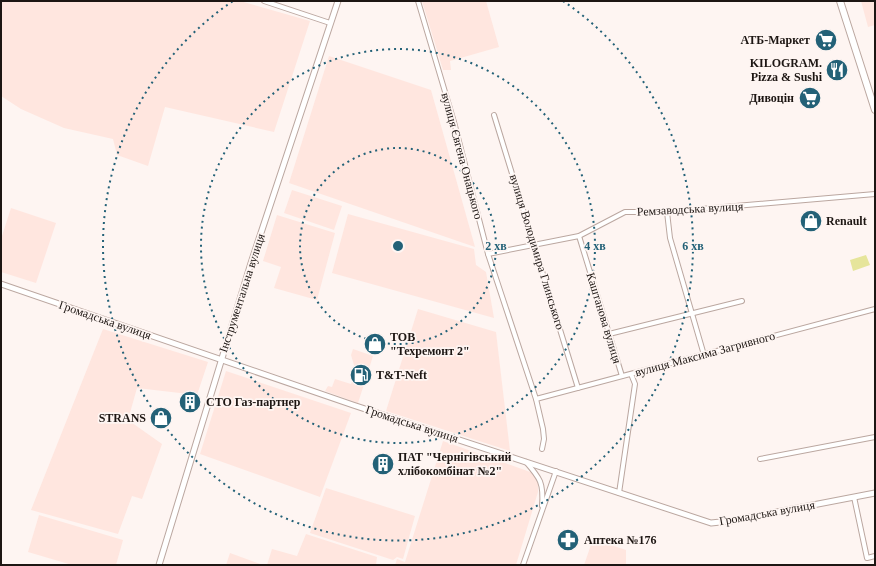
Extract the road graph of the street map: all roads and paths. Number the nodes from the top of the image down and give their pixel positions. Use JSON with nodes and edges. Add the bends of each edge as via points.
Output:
{"nodes":[{"id":1,"x":264,"y":1,"type":"edge"},
{"id":2,"x":338,"y":1,"type":"edge"},
{"id":3,"x":418,"y":1,"type":"edge"},
{"id":4,"x":840,"y":1,"type":"edge"},
{"id":5,"x":330,"y":23,"type":"junction"},
{"id":6,"x":873,"y":99,"type":"edge"},
{"id":7,"x":875,"y":110,"type":"edge"},
{"id":8,"x":494,"y":116,"type":"dead end"},
{"id":9,"x":875,"y":194,"type":"edge"},
{"id":10,"x":667,"y":212,"type":"junction"},
{"id":11,"x":579,"y":236,"type":"junction"},
{"id":12,"x":536,"y":246,"type":"junction"},
{"id":13,"x":488,"y":254,"type":"junction"},
{"id":14,"x":1,"y":284,"type":"edge"},
{"id":15,"x":742,"y":301,"type":"dead end"},
{"id":16,"x":875,"y":309,"type":"edge"},
{"id":17,"x":692,"y":313,"type":"junction"},
{"id":18,"x":609,"y":334,"type":"junction"},
{"id":19,"x":704,"y":355,"type":"junction"},
{"id":20,"x":221,"y":359,"type":"junction"},
{"id":21,"x":631,"y":374,"type":"junction"},
{"id":22,"x":622,"y":376,"type":"junction"},
{"id":23,"x":578,"y":388,"type":"junction"},
{"id":24,"x":536,"y":399,"type":"junction"},
{"id":25,"x":875,"y":437,"type":"edge"},
{"id":26,"x":542,"y":449,"type":"dead end"},
{"id":27,"x":760,"y":459,"type":"dead end"},
{"id":28,"x":524,"y":460,"type":"junction"},
{"id":29,"x":556,"y":471,"type":"junction"},
{"id":30,"x":875,"y":492,"type":"edge"},
{"id":31,"x":619,"y":493,"type":"junction"},
{"id":32,"x":854,"y":497,"type":"junction"},
{"id":33,"x":541,"y":512,"type":"junction"},
{"id":34,"x":875,"y":556,"type":"edge"},
{"id":35,"x":159,"y":565,"type":"edge"},
{"id":36,"x":522,"y":565,"type":"edge"}],
"edges":[{"from":1,"to":5,"type":"street"},
{"from":2,"to":5,"type":"street","name":"Інструментальна вулиця"},
{"from":3,"to":13,"type":"street","name":"вулиця Євгена Онацького","via":[[454,122]]},
{"from":4,"to":6,"type":"main road"},
{"from":5,"to":20,"type":"street","name":"Інструментальна вулиця"},
{"from":6,"to":7,"type":"main road"},
{"from":8,"to":12,"type":"street","name":"вулиця Володимира Глинського"},
{"from":9,"to":10,"type":"street","name":"Ремзаводська вулиця"},
{"from":10,"to":11,"type":"street","name":"Ремзаводська вулиця","via":[[625,212]]},
{"from":10,"to":17,"type":"street","via":[[670,238]]},
{"from":11,"to":12,"type":"street","name":"Ремзаводська вулиця"},
{"from":11,"to":18,"type":"street","name":"Каштанова вулиця"},
{"from":12,"to":13,"type":"street","name":"Ремзаводська вулиця"},
{"from":12,"to":23,"type":"street","name":"вулиця Володимира Глинського"},
{"from":13,"to":24,"type":"street","name":"вулиця Євгена Онацького"},
{"from":14,"to":20,"type":"street","name":"Громадська вулиця"},
{"from":15,"to":17,"type":"street"},
{"from":16,"to":19,"type":"street","name":"вулиця Максима Загривного"},
{"from":17,"to":18,"type":"street"},
{"from":17,"to":19,"type":"street"},
{"from":18,"to":22,"type":"street","name":"Каштанова вулиця"},
{"from":19,"to":21,"type":"street","name":"вулиця Максима Загривного"},
{"from":20,"to":28,"type":"street","name":"Громадська вулиця"},
{"from":20,"to":35,"type":"street","name":"Інструментальна вулиця"},
{"from":21,"to":22,"type":"street","name":"вулиця Максима Загривного"},
{"from":21,"to":31,"type":"street","name":"Каштанова вулиця","via":[[635,384]]},
{"from":22,"to":23,"type":"street","name":"вулиця Максима Загривного"},
{"from":23,"to":24,"type":"street","name":"вулиця Максима Загривного"},
{"from":24,"to":26,"type":"street","name":"вулиця Євгена Онацького","via":[[543,429]]},
{"from":25,"to":27,"type":"street"},
{"from":28,"to":29,"type":"street","name":"Громадська вулиця"},
{"from":28,"to":33,"type":"street","via":[[537,474],[542,486]]},
{"from":29,"to":31,"type":"street","name":"Громадська вулиця"},
{"from":29,"to":33,"type":"street"},
{"from":30,"to":32,"type":"street","name":"Громадська вулиця"},
{"from":31,"to":32,"type":"street","name":"Громадська вулиця","via":[[711,523]]},
{"from":32,"to":34,"type":"street","via":[[867,558]]},
{"from":33,"to":36,"type":"street"}]}
